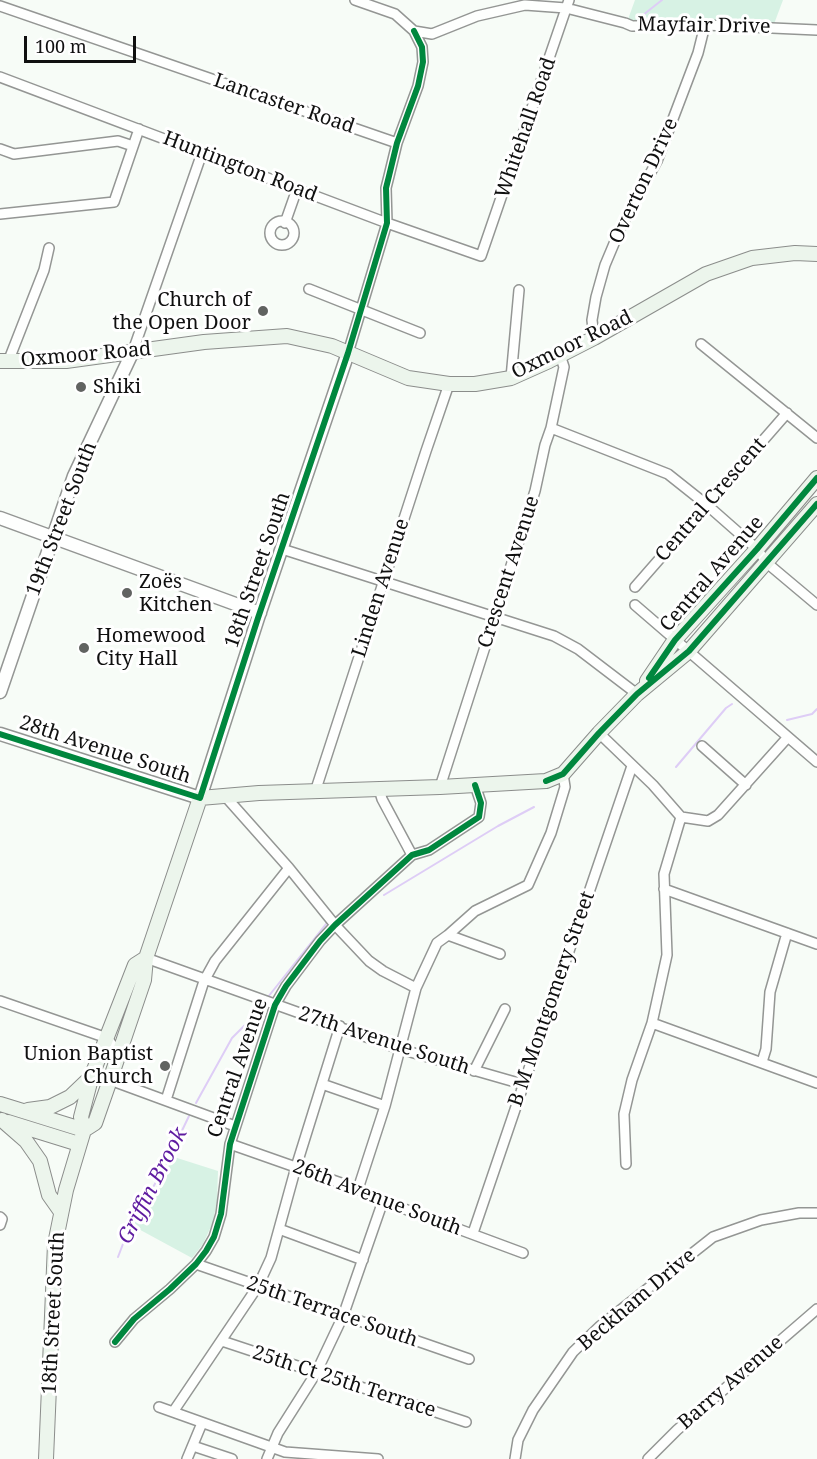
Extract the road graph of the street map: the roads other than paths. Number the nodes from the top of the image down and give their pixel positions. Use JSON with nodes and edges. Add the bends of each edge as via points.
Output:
{"nodes":[{"id":1,"x":355,"y":0,"type":"edge"},
{"id":2,"x":568,"y":4,"type":"edge"},
{"id":3,"x":0,"y":6,"type":"edge"},
{"id":4,"x":705,"y":25,"type":"junction"},
{"id":5,"x":817,"y":30,"type":"edge"},
{"id":6,"x":414,"y":31,"type":"junction"},
{"id":7,"x":432,"y":34,"type":"junction"},
{"id":8,"x":422,"y":47,"type":"junction"},
{"id":9,"x":0,"y":77,"type":"edge"},
{"id":10,"x":139,"y":129,"type":"junction"},
{"id":11,"x":397,"y":143,"type":"junction"},
{"id":12,"x":133,"y":146,"type":"junction"},
{"id":13,"x":0,"y":148,"type":"edge"},
{"id":14,"x":201,"y":153,"type":"junction"},
{"id":15,"x":297,"y":189,"type":"junction"},
{"id":16,"x":0,"y":214,"type":"edge"},
{"id":17,"x":285,"y":223,"type":"dead end"},
{"id":18,"x":387,"y":223,"type":"junction"},
{"id":19,"x":49,"y":248,"type":"dead end"},
{"id":20,"x":817,"y":254,"type":"edge"},
{"id":21,"x":481,"y":256,"type":"joint"},
{"id":22,"x":309,"y":290,"type":"dead end"},
{"id":23,"x":519,"y":290,"type":"dead end"},
{"id":24,"x":361,"y":310,"type":"junction"},
{"id":25,"x":420,"y":333,"type":"dead end"},
{"id":26,"x":594,"y":338,"type":"junction"},
{"id":27,"x":701,"y":344,"type":"dead end"},
{"id":28,"x":133,"y":351,"type":"junction"},
{"id":29,"x":348,"y":353,"type":"junction"},
{"id":30,"x":560,"y":355,"type":"junction"},
{"id":31,"x":4,"y":361,"type":"edge"},
{"id":32,"x":511,"y":378,"type":"junction"},
{"id":33,"x":449,"y":384,"type":"junction"},
{"id":34,"x":787,"y":413,"type":"junction"},
{"id":35,"x":551,"y":428,"type":"junction"},
{"id":36,"x":817,"y":438,"type":"edge"},
{"id":37,"x":817,"y":478,"type":"edge"},
{"id":38,"x":817,"y":504,"type":"edge"},
{"id":39,"x":707,"y":505,"type":"junction"},
{"id":40,"x":0,"y":518,"type":"edge"},
{"id":41,"x":54,"y":538,"type":"junction"},
{"id":42,"x":282,"y":549,"type":"junction"},
{"id":43,"x":757,"y":549,"type":"junction"},
{"id":44,"x":767,"y":563,"type":"junction"},
{"id":45,"x":383,"y":581,"type":"junction"},
{"id":46,"x":635,"y":587,"type":"dead end"},
{"id":47,"x":635,"y":605,"type":"dead end"},
{"id":48,"x":817,"y":605,"type":"edge"},
{"id":49,"x":260,"y":613,"type":"junction"},
{"id":50,"x":493,"y":618,"type":"junction"},
{"id":51,"x":675,"y":640,"type":"junction"},
{"id":52,"x":689,"y":651,"type":"junction"},
{"id":53,"x":0,"y":692,"type":"edge"},
{"id":54,"x":637,"y":694,"type":"junction"},
{"id":55,"x":599,"y":733,"type":"junction"},
{"id":56,"x":0,"y":734,"type":"edge"},
{"id":57,"x":788,"y":737,"type":"junction"},
{"id":58,"x":702,"y":746,"type":"dead end"},
{"id":59,"x":817,"y":762,"type":"edge"},
{"id":60,"x":632,"y":766,"type":"junction"},
{"id":61,"x":563,"y":774,"type":"junction"},
{"id":62,"x":546,"y":781,"type":"joint"},
{"id":63,"x":475,"y":785,"type":"junction"},
{"id":64,"x":746,"y":785,"type":"junction"},
{"id":65,"x":440,"y":787,"type":"junction"},
{"id":66,"x":379,"y":789,"type":"junction"},
{"id":67,"x":315,"y":792,"type":"junction"},
{"id":68,"x":225,"y":796,"type":"junction"},
{"id":69,"x":200,"y":798,"type":"junction"},
{"id":70,"x":681,"y":817,"type":"junction"},
{"id":71,"x":412,"y":855,"type":"junction"},
{"id":72,"x":289,"y":868,"type":"junction"},
{"id":73,"x":664,"y":889,"type":"junction"},
{"id":74,"x":335,"y":925,"type":"junction"},
{"id":75,"x":788,"y":933,"type":"junction"},
{"id":76,"x":448,"y":935,"type":"junction"},
{"id":77,"x":817,"y":944,"type":"edge"},
{"id":78,"x":500,"y":954,"type":"dead end"},
{"id":79,"x":146,"y":958,"type":"junction"},
{"id":80,"x":204,"y":981,"type":"junction"},
{"id":81,"x":416,"y":988,"type":"junction"},
{"id":82,"x":0,"y":1001,"type":"edge"},
{"id":83,"x":275,"y":1005,"type":"junction"},
{"id":84,"x":505,"y":1009,"type":"dead end"},
{"id":85,"x":652,"y":1023,"type":"junction"},
{"id":86,"x":340,"y":1026,"type":"junction"},
{"id":87,"x":107,"y":1038,"type":"junction"},
{"id":88,"x":400,"y":1049,"type":"junction"},
{"id":89,"x":118,"y":1059,"type":"junction"},
{"id":90,"x":762,"y":1062,"type":"junction"},
{"id":91,"x":474,"y":1071,"type":"junction"},
{"id":92,"x":92,"y":1075,"type":"junction"},
{"id":93,"x":110,"y":1080,"type":"junction"},
{"id":94,"x":817,"y":1083,"type":"edge"},
{"id":95,"x":322,"y":1084,"type":"junction"},
{"id":96,"x":522,"y":1084,"type":"junction"},
{"id":97,"x":166,"y":1100,"type":"junction"},
{"id":98,"x":0,"y":1104,"type":"edge"},
{"id":99,"x":385,"y":1106,"type":"junction"},
{"id":100,"x":20,"y":1110,"type":"junction"},
{"id":101,"x":1,"y":1120,"type":"edge"},
{"id":102,"x":235,"y":1126,"type":"junction"},
{"id":103,"x":82,"y":1137,"type":"junction"},
{"id":104,"x":230,"y":1144,"type":"junction"},
{"id":105,"x":626,"y":1164,"type":"dead end"},
{"id":106,"x":296,"y":1167,"type":"junction"},
{"id":107,"x":358,"y":1189,"type":"junction"},
{"id":108,"x":383,"y":1201,"type":"junction"},
{"id":109,"x":61,"y":1212,"type":"junction"},
{"id":110,"x":817,"y":1213,"type":"edge"},
{"id":111,"x":279,"y":1229,"type":"junction"},
{"id":112,"x":473,"y":1233,"type":"junction"},
{"id":113,"x":524,"y":1253,"type":"dead end"},
{"id":114,"x":363,"y":1260,"type":"junction"},
{"id":115,"x":196,"y":1264,"type":"junction"},
{"id":116,"x":258,"y":1286,"type":"junction"},
{"id":117,"x":817,"y":1309,"type":"edge"},
{"id":118,"x":343,"y":1316,"type":"junction"},
{"id":119,"x":222,"y":1341,"type":"junction"},
{"id":120,"x":116,"y":1342,"type":"dead end"},
{"id":121,"x":469,"y":1359,"type":"dead end"},
{"id":122,"x":316,"y":1373,"type":"junction"},
{"id":123,"x":159,"y":1407,"type":"dead end"},
{"id":124,"x":173,"y":1412,"type":"junction"},
{"id":125,"x":466,"y":1422,"type":"dead end"},
{"id":126,"x":202,"y":1423,"type":"junction"},
{"id":127,"x":193,"y":1446,"type":"junction"},
{"id":128,"x":271,"y":1448,"type":"junction"},
{"id":129,"x":46,"y":1459,"type":"edge"},
{"id":130,"x":188,"y":1459,"type":"edge"},
{"id":131,"x":232,"y":1459,"type":"edge"},
{"id":132,"x":267,"y":1459,"type":"edge"},
{"id":133,"x":378,"y":1459,"type":"edge"},
{"id":134,"x":514,"y":1459,"type":"edge"},
{"id":135,"x":648,"y":1459,"type":"edge"}],
"edges":[{"from":1,"to":6,"type":"street","via":[[395,14]]},
{"from":2,"to":4,"type":"street","name":"Mayfair Drive","via":[[632,27]]},
{"from":2,"to":7,"type":"street","name":"Mayfair Drive","via":[[525,5],[477,16]]},
{"from":2,"to":21,"type":"street","name":"Whitehall Road"},
{"from":3,"to":11,"type":"street","name":"Lancaster Road"},
{"from":4,"to":5,"type":"street","name":"Mayfair Drive"},
{"from":4,"to":26,"type":"street","name":"Overton Drive","via":[[657,161],[605,265],[592,320]]},
{"from":6,"to":7,"type":"street"},
{"from":6,"to":8,"type":"street"},
{"from":7,"to":8,"type":"street"},
{"from":8,"to":11,"type":"street","via":[[418,86]]},
{"from":9,"to":10,"type":"street","name":"Huntington Road"},
{"from":10,"to":12,"type":"street"},
{"from":10,"to":14,"type":"street","name":"Huntington Road"},
{"from":11,"to":18,"type":"street","via":[[386,188]]},
{"from":12,"to":13,"type":"street","via":[[118,141],[14,153]]},
{"from":12,"to":16,"type":"street","via":[[114,202]]},
{"from":14,"to":15,"type":"street","name":"Huntington Road"},
{"from":14,"to":28,"type":"street"},
{"from":15,"to":17,"type":"street"},
{"from":15,"to":18,"type":"street","name":"Huntington Road"},
{"from":18,"to":21,"type":"street","name":"Huntington Road"},
{"from":18,"to":24,"type":"street"},
{"from":19,"to":31,"type":"street","via":[[44,270]]},
{"from":20,"to":26,"type":"main road","name":"Oxmoor Road","via":[[752,258],[706,274]]},
{"from":22,"to":24,"type":"street"},
{"from":23,"to":32,"type":"street"},
{"from":24,"to":25,"type":"street"},
{"from":24,"to":29,"type":"street"},
{"from":26,"to":30,"type":"main road","name":"Oxmoor Road"},
{"from":27,"to":34,"type":"street"},
{"from":28,"to":29,"type":"main road","name":"Oxmoor Road","via":[[287,336]]},
{"from":28,"to":31,"type":"main road","name":"Oxmoor Road","via":[[66,361]]},
{"from":28,"to":41,"type":"street","name":"19th Street South","via":[[74,476]]},
{"from":29,"to":33,"type":"main road","name":"Oxmoor Road","via":[[408,378]]},
{"from":29,"to":42,"type":"street","name":"18th Street South"},
{"from":30,"to":32,"type":"main road","name":"Oxmoor Road"},
{"from":30,"to":35,"type":"street","name":"Crescent Avenue","via":[[564,367]]},
{"from":32,"to":33,"type":"main road","name":"Oxmoor Road"},
{"from":33,"to":45,"type":"street","name":"Linden Avenue"},
{"from":34,"to":36,"type":"street"},
{"from":34,"to":39,"type":"street","name":"Central Crescent"},
{"from":35,"to":39,"type":"street","via":[[668,474]]},
{"from":35,"to":50,"type":"street","name":"Crescent Avenue","via":[[536,491]]},
{"from":37,"to":43,"type":"main road","name":"Central Avenue"},
{"from":38,"to":44,"type":"main road","name":"Central Avenue"},
{"from":39,"to":43,"type":"street"},
{"from":39,"to":46,"type":"street","name":"Central Crescent"},
{"from":40,"to":41,"type":"street"},
{"from":41,"to":49,"type":"street"},
{"from":41,"to":53,"type":"street","name":"19th Street South"},
{"from":42,"to":45,"type":"street"},
{"from":42,"to":49,"type":"street","name":"18th Street South"},
{"from":43,"to":44,"type":"street"},
{"from":43,"to":51,"type":"main road","name":"Central Avenue"},
{"from":44,"to":48,"type":"street"},
{"from":44,"to":52,"type":"main road","name":"Central Avenue"},
{"from":45,"to":50,"type":"street"},
{"from":45,"to":67,"type":"street","name":"Linden Avenue"},
{"from":47,"to":51,"type":"street"},
{"from":49,"to":69,"type":"street","name":"18th Street South"},
{"from":50,"to":54,"type":"street","via":[[563,641]]},
{"from":50,"to":65,"type":"street","name":"Crescent Avenue"},
{"from":51,"to":52,"type":"street"},
{"from":51,"to":54,"type":"main road","name":"Central Avenue"},
{"from":52,"to":54,"type":"main road","name":"Central Avenue"},
{"from":52,"to":57,"type":"street"},
{"from":54,"to":55,"type":"main road","name":"Central Avenue"},
{"from":55,"to":60,"type":"street"},
{"from":55,"to":61,"type":"main road","name":"Central Avenue"},
{"from":56,"to":69,"type":"street","name":"28th Avenue South"},
{"from":57,"to":59,"type":"street"},
{"from":57,"to":64,"type":"street"},
{"from":58,"to":64,"type":"street"},
{"from":60,"to":70,"type":"street"},
{"from":60,"to":96,"type":"street","name":"B M Montgomery Street"},
{"from":61,"to":62,"type":"main road","name":"Central Avenue"},
{"from":61,"to":76,"type":"street","via":[[565,787],[551,833],[528,885],[475,911]]},
{"from":62,"to":63,"type":"main road","name":"28th Avenue South"},
{"from":63,"to":65,"type":"main road","name":"28th Avenue South"},
{"from":63,"to":71,"type":"street","name":"Central Avenue","via":[[482,803],[479,817],[429,849]]},
{"from":64,"to":70,"type":"street","via":[[708,821]]},
{"from":65,"to":66,"type":"main road","name":"28th Avenue South"},
{"from":66,"to":67,"type":"main road","name":"28th Avenue South"},
{"from":66,"to":71,"type":"street"},
{"from":67,"to":68,"type":"main road","name":"28th Avenue South"},
{"from":68,"to":69,"type":"main road","name":"28th Avenue South"},
{"from":68,"to":72,"type":"street"},
{"from":69,"to":79,"type":"main road","name":"18th Street South"},
{"from":70,"to":73,"type":"street","via":[[664,874]]},
{"from":71,"to":74,"type":"street","name":"Central Avenue"},
{"from":72,"to":74,"type":"street"},
{"from":72,"to":80,"type":"street","via":[[215,961]]},
{"from":73,"to":75,"type":"street"},
{"from":73,"to":85,"type":"street","via":[[667,955]]},
{"from":74,"to":81,"type":"street","via":[[369,961]]},
{"from":74,"to":83,"type":"street","name":"Central Avenue"},
{"from":75,"to":77,"type":"street"},
{"from":75,"to":90,"type":"street","via":[[770,992]]},
{"from":76,"to":78,"type":"street"},
{"from":76,"to":81,"type":"street","via":[[437,943]]},
{"from":79,"to":80,"type":"street","name":"27th Avenue South"},
{"from":79,"to":87,"type":"main road","via":[[135,965]]},
{"from":79,"to":89,"type":"main road","name":"18th Street South","via":[[144,980]]},
{"from":80,"to":83,"type":"street","name":"27th Avenue South"},
{"from":80,"to":97,"type":"street"},
{"from":81,"to":88,"type":"street"},
{"from":82,"to":87,"type":"street"},
{"from":83,"to":86,"type":"street","name":"27th Avenue South"},
{"from":83,"to":102,"type":"street","name":"Central Avenue"},
{"from":84,"to":91,"type":"street"},
{"from":85,"to":90,"type":"street"},
{"from":85,"to":105,"type":"street","via":[[624,1114]]},
{"from":86,"to":88,"type":"street","name":"27th Avenue South"},
{"from":86,"to":95,"type":"street"},
{"from":87,"to":89,"type":"street"},
{"from":87,"to":92,"type":"main road"},
{"from":88,"to":91,"type":"street","name":"27th Avenue South"},
{"from":88,"to":99,"type":"street"},
{"from":89,"to":93,"type":"main road","name":"18th Street South"},
{"from":90,"to":94,"type":"street"},
{"from":91,"to":96,"type":"street","name":"27th Avenue South"},
{"from":92,"to":100,"type":"main road","via":[[70,1097],[50,1107]]},
{"from":92,"to":103,"type":"main road","via":[[81,1117]]},
{"from":93,"to":97,"type":"street"},
{"from":93,"to":103,"type":"main road","name":"18th Street South","via":[[95,1123]]},
{"from":95,"to":99,"type":"street"},
{"from":95,"to":106,"type":"street"},
{"from":96,"to":112,"type":"street","name":"B M Montgomery Street"},
{"from":97,"to":102,"type":"street"},
{"from":98,"to":100,"type":"main road"},
{"from":99,"to":107,"type":"street"},
{"from":100,"to":103,"type":"main road"},
{"from":101,"to":103,"type":"main road"},
{"from":101,"to":109,"type":"main road","via":[[26,1141],[40,1161],[49,1195]]},
{"from":102,"to":104,"type":"street","name":"Central Avenue"},
{"from":103,"to":109,"type":"main road","name":"18th Street South"},
{"from":104,"to":106,"type":"street","name":"26th Avenue South"},
{"from":104,"to":115,"type":"street","name":"Central Avenue","via":[[221,1214],[214,1237]]},
{"from":106,"to":107,"type":"street","name":"26th Avenue South"},
{"from":106,"to":111,"type":"street"},
{"from":107,"to":108,"type":"street","name":"26th Avenue South"},
{"from":108,"to":112,"type":"street","name":"26th Avenue South"},
{"from":108,"to":114,"type":"street"},
{"from":109,"to":129,"type":"main road","name":"18th Street South","via":[[55,1244]]},
{"from":110,"to":134,"type":"street","name":"Beckham Drive","via":[[761,1220],[713,1237],[599,1327],[573,1353],[533,1410],[518,1440]]},
{"from":111,"to":114,"type":"street"},
{"from":111,"to":116,"type":"street"},
{"from":112,"to":113,"type":"street","name":"26th Avenue South"},
{"from":114,"to":118,"type":"street"},
{"from":115,"to":116,"type":"street","name":"25th Terrace South"},
{"from":115,"to":120,"type":"street","name":"Central Avenue","via":[[134,1319]]},
{"from":116,"to":118,"type":"street","name":"25th Terrace South"},
{"from":116,"to":119,"type":"street"},
{"from":117,"to":135,"type":"street","name":"Barry Avenue"},
{"from":118,"to":121,"type":"street","name":"25th Terrace South"},
{"from":118,"to":122,"type":"street"},
{"from":119,"to":122,"type":"street","name":"25th Ct 25th Terrace"},
{"from":119,"to":124,"type":"street"},
{"from":122,"to":125,"type":"street","name":"25th Ct 25th Terrace"},
{"from":122,"to":128,"type":"street"},
{"from":123,"to":124,"type":"street"},
{"from":124,"to":126,"type":"street"},
{"from":126,"to":127,"type":"street"},
{"from":126,"to":128,"type":"street"},
{"from":127,"to":130,"type":"street"},
{"from":127,"to":131,"type":"street"},
{"from":128,"to":132,"type":"street"},
{"from":128,"to":133,"type":"street"}]}
